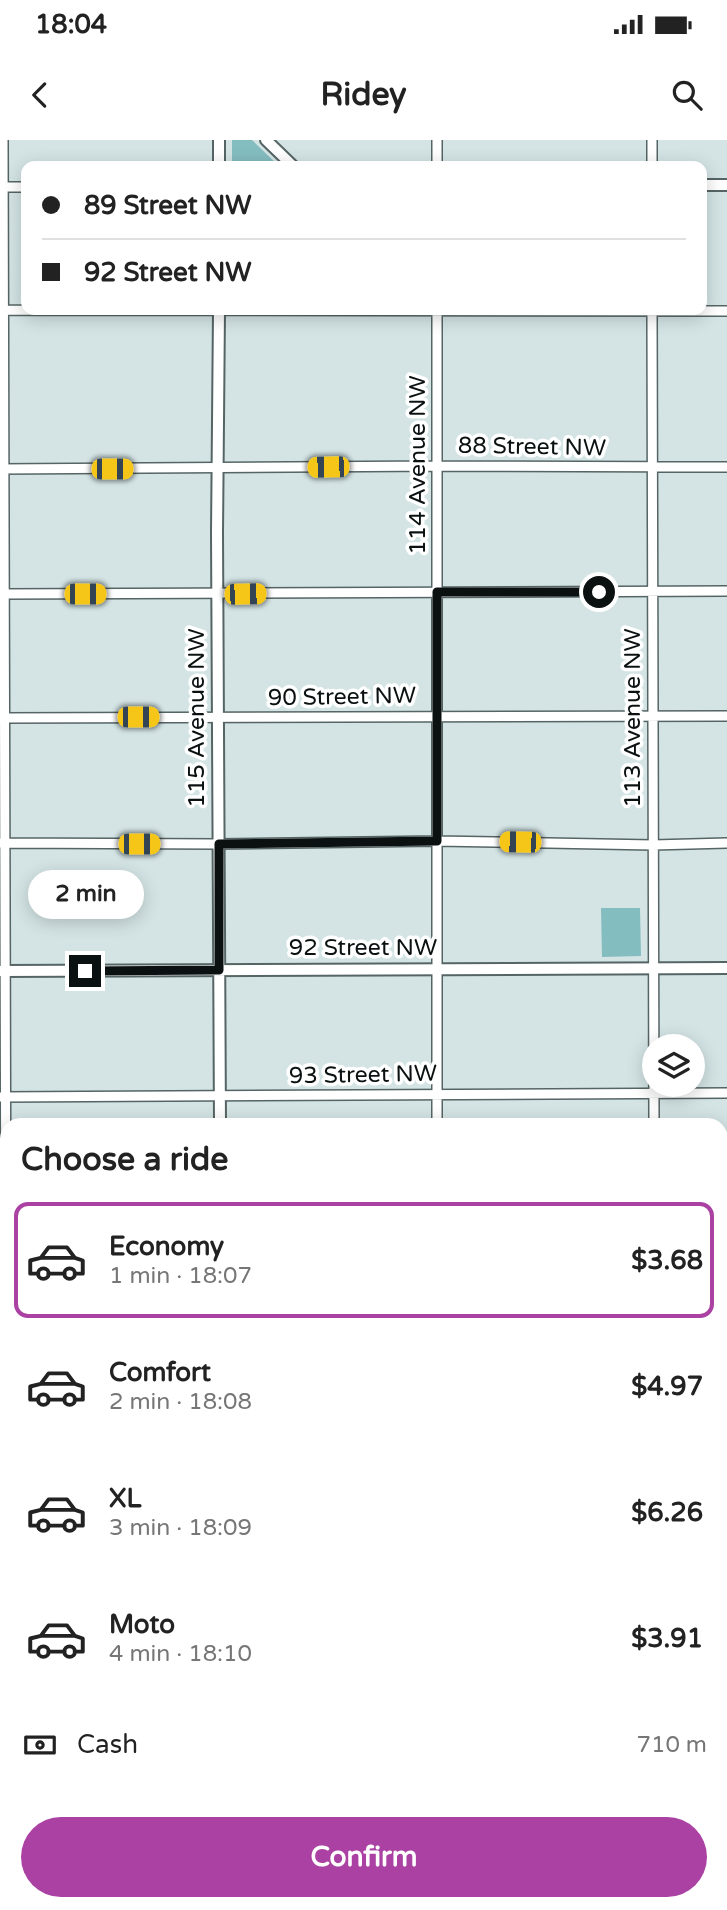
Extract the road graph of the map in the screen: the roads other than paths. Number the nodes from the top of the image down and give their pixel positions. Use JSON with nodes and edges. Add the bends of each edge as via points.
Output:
{"nodes":[{"id":1,"x":3,"y":140,"type":"edge"},
{"id":2,"x":219,"y":140,"type":"edge"},
{"id":3,"x":267,"y":140,"type":"edge"},
{"id":4,"x":437,"y":140,"type":"edge"},
{"id":5,"x":652,"y":140,"type":"edge"},
{"id":6,"x":219,"y":161,"type":"edge"},
{"id":7,"x":288,"y":161,"type":"edge"},
{"id":8,"x":437,"y":161,"type":"edge"},
{"id":9,"x":652,"y":161,"type":"edge"},
{"id":10,"x":707,"y":185,"type":"edge"},
{"id":11,"x":727,"y":185,"type":"edge"},
{"id":12,"x":1,"y":187,"type":"edge"},
{"id":13,"x":21,"y":187,"type":"edge"},
{"id":14,"x":2,"y":310,"type":"edge"},
{"id":15,"x":21,"y":310,"type":"edge"},
{"id":16,"x":707,"y":311,"type":"edge"},
{"id":17,"x":727,"y":311,"type":"edge"},
{"id":18,"x":219,"y":315,"type":"edge"},
{"id":19,"x":437,"y":315,"type":"edge"},
{"id":20,"x":652,"y":315,"type":"edge"},
{"id":21,"x":437,"y":466,"type":"junction"},
{"id":22,"x":727,"y":467,"type":"edge"},
{"id":23,"x":218,"y":468,"type":"junction"},
{"id":24,"x":652,"y":468,"type":"junction"},
{"id":25,"x":2,"y":469,"type":"edge"},
{"id":26,"x":727,"y":591,"type":"edge"},
{"id":27,"x":437,"y":592,"type":"junction"},
{"id":28,"x":652,"y":593,"type":"junction"},
{"id":29,"x":3,"y":594,"type":"edge"},
{"id":30,"x":218,"y":594,"type":"junction"},
{"id":31,"x":437,"y":715,"type":"junction"},
{"id":32,"x":727,"y":716,"type":"edge"},
{"id":33,"x":218,"y":717,"type":"junction"},
{"id":34,"x":3,"y":718,"type":"edge"},
{"id":35,"x":653,"y":718,"type":"junction"},
{"id":36,"x":437,"y":841,"type":"junction"},
{"id":37,"x":3,"y":843,"type":"edge"},
{"id":38,"x":727,"y":843,"type":"edge"},
{"id":39,"x":219,"y":844,"type":"junction"},
{"id":40,"x":653,"y":845,"type":"junction"},
{"id":41,"x":727,"y":968,"type":"edge"},
{"id":42,"x":437,"y":969,"type":"junction"},
{"id":43,"x":219,"y":970,"type":"junction"},
{"id":44,"x":653,"y":970,"type":"junction"},
{"id":45,"x":2,"y":971,"type":"edge"},
{"id":46,"x":653,"y":1034,"type":"edge"},
{"id":47,"x":705,"y":1093,"type":"edge"},
{"id":48,"x":727,"y":1093,"type":"edge"},
{"id":49,"x":436,"y":1094,"type":"junction"},
{"id":50,"x":642,"y":1094,"type":"edge"},
{"id":51,"x":220,"y":1096,"type":"junction"},
{"id":52,"x":2,"y":1097,"type":"edge"},
{"id":53,"x":653,"y":1097,"type":"edge"},
{"id":54,"x":2,"y":1118,"type":"edge"},
{"id":55,"x":220,"y":1118,"type":"edge"},
{"id":56,"x":437,"y":1118,"type":"edge"},
{"id":57,"x":654,"y":1118,"type":"edge"}],
"edges":[{"from":1,"to":12,"type":"street"},
{"from":2,"to":6,"type":"street"},
{"from":3,"to":7,"type":"street"},
{"from":4,"to":8,"type":"street"},
{"from":5,"to":9,"type":"street"},
{"from":10,"to":11,"type":"street"},
{"from":12,"to":13,"type":"street"},
{"from":12,"to":14,"type":"street"},
{"from":14,"to":15,"type":"street"},
{"from":14,"to":25,"type":"street"},
{"from":16,"to":17,"type":"street"},
{"from":18,"to":23,"type":"street","name":"115 Avenue NW"},
{"from":19,"to":21,"type":"street","name":"114 Avenue NW"},
{"from":20,"to":24,"type":"street","name":"113 Avenue NW"},
{"from":21,"to":23,"type":"street","name":"88 Street NW"},
{"from":21,"to":24,"type":"street","name":"88 Street NW"},
{"from":21,"to":27,"type":"street","name":"114 Avenue NW"},
{"from":22,"to":24,"type":"street","name":"88 Street NW"},
{"from":23,"to":25,"type":"street","name":"88 Street NW"},
{"from":23,"to":30,"type":"street","name":"115 Avenue NW"},
{"from":24,"to":28,"type":"street","name":"113 Avenue NW"},
{"from":25,"to":29,"type":"street"},
{"from":26,"to":28,"type":"street"},
{"from":27,"to":28,"type":"street"},
{"from":27,"to":30,"type":"street"},
{"from":27,"to":31,"type":"street","name":"114 Avenue NW"},
{"from":28,"to":35,"type":"street","name":"113 Avenue NW"},
{"from":29,"to":30,"type":"street"},
{"from":29,"to":34,"type":"street"},
{"from":30,"to":33,"type":"street","name":"115 Avenue NW"},
{"from":31,"to":33,"type":"street","name":"90 Street NW"},
{"from":31,"to":35,"type":"street","name":"90 Street NW"},
{"from":31,"to":36,"type":"street","name":"114 Avenue NW"},
{"from":32,"to":35,"type":"street","name":"90 Street NW"},
{"from":33,"to":34,"type":"street","name":"90 Street NW"},
{"from":33,"to":39,"type":"street","name":"115 Avenue NW"},
{"from":34,"to":37,"type":"street"},
{"from":35,"to":40,"type":"street","name":"113 Avenue NW"},
{"from":36,"to":39,"type":"street"},
{"from":36,"to":40,"type":"street"},
{"from":36,"to":42,"type":"street","name":"114 Avenue NW"},
{"from":37,"to":39,"type":"street"},
{"from":37,"to":45,"type":"street"},
{"from":38,"to":40,"type":"street"},
{"from":39,"to":43,"type":"street","name":"115 Avenue NW"},
{"from":40,"to":44,"type":"street","name":"113 Avenue NW"},
{"from":41,"to":44,"type":"street","name":"92 Street NW"},
{"from":42,"to":43,"type":"street","name":"92 Street NW"},
{"from":42,"to":44,"type":"street","name":"92 Street NW"},
{"from":42,"to":49,"type":"street","name":"114 Avenue NW"},
{"from":43,"to":45,"type":"street","name":"92 Street NW"},
{"from":43,"to":51,"type":"street","name":"115 Avenue NW"},
{"from":44,"to":46,"type":"street","name":"113 Avenue NW"},
{"from":45,"to":52,"type":"street"},
{"from":47,"to":48,"type":"street","name":"93 Street NW"},
{"from":49,"to":50,"type":"street","name":"93 Street NW"},
{"from":49,"to":51,"type":"street","name":"93 Street NW"},
{"from":49,"to":56,"type":"street","name":"114 Avenue NW"},
{"from":51,"to":52,"type":"street","name":"93 Street NW"},
{"from":51,"to":55,"type":"street","name":"115 Avenue NW"},
{"from":52,"to":54,"type":"street"},
{"from":53,"to":57,"type":"street","name":"113 Avenue NW"}]}
